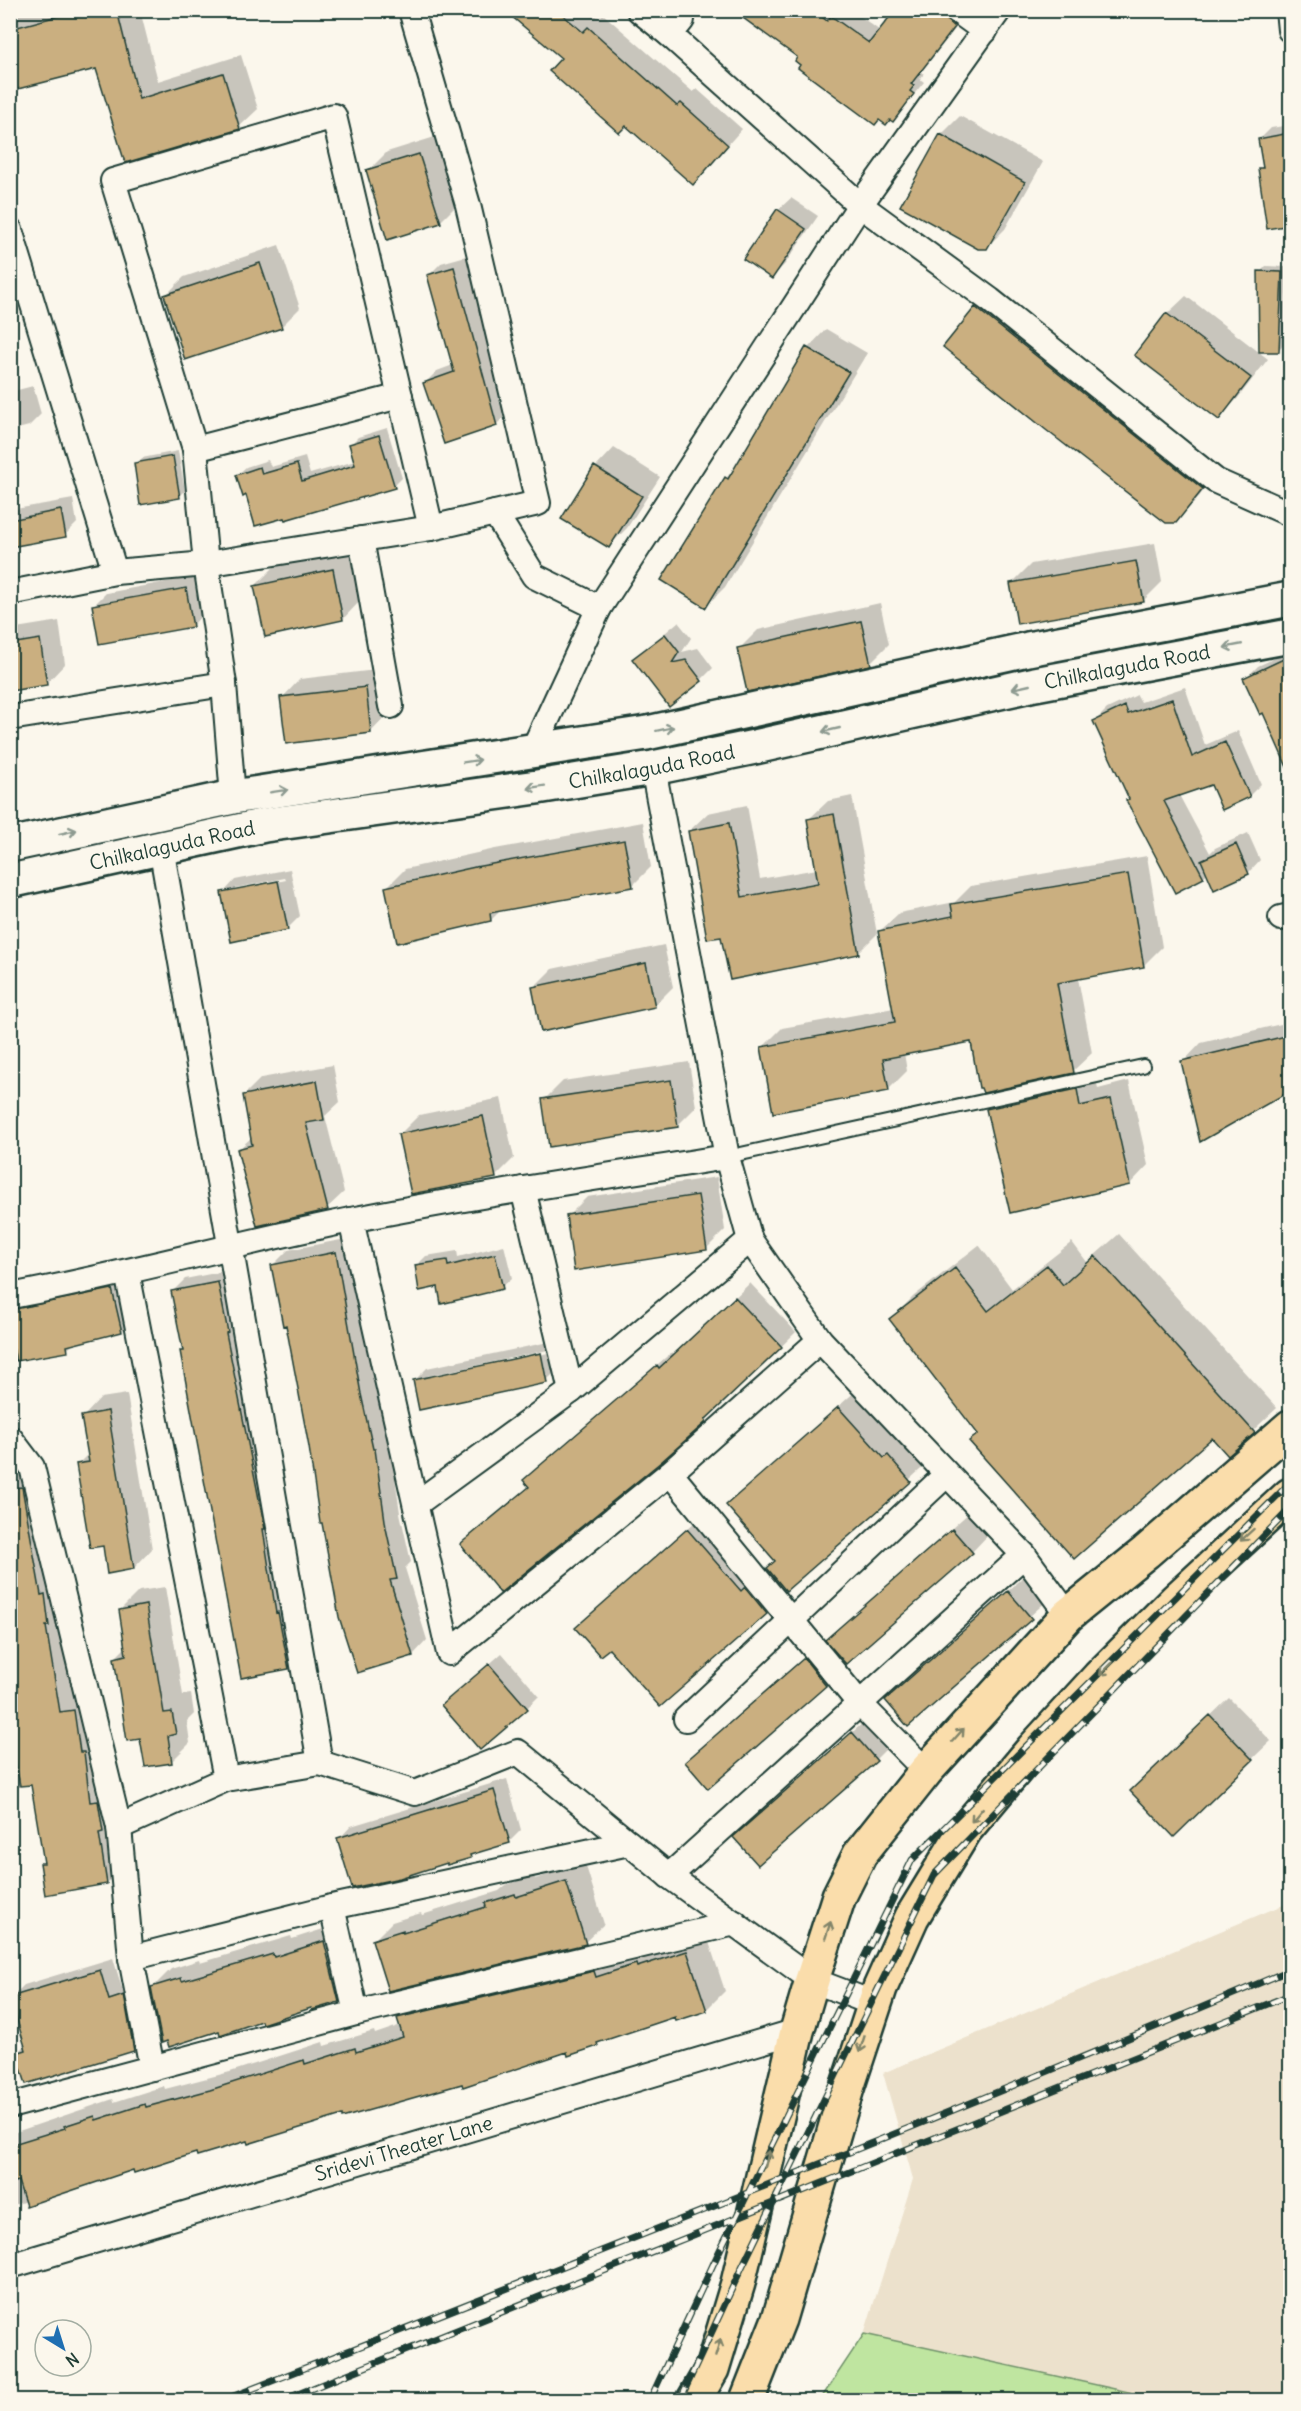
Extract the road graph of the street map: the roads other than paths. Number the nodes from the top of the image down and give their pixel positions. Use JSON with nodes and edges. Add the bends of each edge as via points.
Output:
{"nodes":[{"id":1,"x":411,"y":10,"type":"edge"},
{"id":2,"x":639,"y":10,"type":"edge"},
{"id":3,"x":682,"y":10,"type":"edge"},
{"id":4,"x":956,"y":10,"type":"edge"},
{"id":5,"x":999,"y":10,"type":"edge"},
{"id":6,"x":1288,"y":10,"type":"edge"},
{"id":7,"x":1290,"y":30,"type":"edge"},
{"id":8,"x":985,"y":31,"type":"junction"},
{"id":9,"x":670,"y":35,"type":"junction"},
{"id":10,"x":860,"y":204,"type":"junction"},
{"id":11,"x":11,"y":231,"type":"edge"},
{"id":12,"x":400,"y":396,"type":"junction"},
{"id":13,"x":195,"y":449,"type":"junction"},
{"id":14,"x":495,"y":513,"type":"junction"},
{"id":15,"x":1290,"y":514,"type":"edge"},
{"id":16,"x":431,"y":528,"type":"junction"},
{"id":17,"x":361,"y":539,"type":"junction"},
{"id":18,"x":206,"y":564,"type":"junction"},
{"id":19,"x":115,"y":572,"type":"junction"},
{"id":20,"x":10,"y":593,"type":"edge"},
{"id":21,"x":1290,"y":599,"type":"edge"},
{"id":22,"x":599,"y":608,"type":"junction"},
{"id":23,"x":1290,"y":636,"type":"edge"},
{"id":24,"x":224,"y":684,"type":"junction"},
{"id":25,"x":391,"y":706,"type":"dead end"},
{"id":26,"x":10,"y":718,"type":"edge"},
{"id":27,"x":532,"y":752,"type":"junction"},
{"id":28,"x":653,"y":768,"type":"junction"},
{"id":29,"x":233,"y":797,"type":"junction"},
{"id":30,"x":10,"y":845,"type":"edge"},
{"id":31,"x":160,"y":847,"type":"junction"},
{"id":32,"x":10,"y":881,"type":"edge"},
{"id":33,"x":1143,"y":1066,"type":"dead end"},
{"id":34,"x":727,"y":1156,"type":"junction"},
{"id":35,"x":523,"y":1189,"type":"junction"},
{"id":36,"x":351,"y":1220,"type":"junction"},
{"id":37,"x":750,"y":1240,"type":"junction"},
{"id":38,"x":231,"y":1248,"type":"junction"},
{"id":39,"x":127,"y":1272,"type":"junction"},
{"id":40,"x":10,"y":1296,"type":"edge"},
{"id":41,"x":820,"y":1340,"type":"junction"},
{"id":42,"x":571,"y":1391,"type":"junction"},
{"id":43,"x":1290,"y":1427,"type":"edge"},
{"id":44,"x":10,"y":1438,"type":"edge"},
{"id":45,"x":670,"y":1473,"type":"junction"},
{"id":46,"x":946,"y":1475,"type":"junction"},
{"id":47,"x":1290,"y":1495,"type":"edge"},
{"id":48,"x":416,"y":1504,"type":"junction"},
{"id":49,"x":1024,"y":1555,"type":"junction"},
{"id":50,"x":1068,"y":1615,"type":"junction"},
{"id":51,"x":792,"y":1620,"type":"junction"},
{"id":52,"x":861,"y":1704,"type":"junction"},
{"id":53,"x":686,"y":1719,"type":"dead end"},
{"id":54,"x":320,"y":1763,"type":"junction"},
{"id":55,"x":926,"y":1771,"type":"junction"},
{"id":56,"x":226,"y":1779,"type":"junction"},
{"id":57,"x":119,"y":1827,"type":"junction"},
{"id":58,"x":629,"y":1843,"type":"junction"},
{"id":59,"x":669,"y":1876,"type":"junction"},
{"id":60,"x":332,"y":1907,"type":"junction"},
{"id":61,"x":735,"y":1923,"type":"junction"},
{"id":62,"x":131,"y":1958,"type":"junction"},
{"id":63,"x":812,"y":1980,"type":"junction"},
{"id":64,"x":875,"y":2004,"type":"junction"},
{"id":65,"x":356,"y":2013,"type":"junction"},
{"id":66,"x":797,"y":2031,"type":"junction"},
{"id":67,"x":152,"y":2068,"type":"junction"},
{"id":68,"x":10,"y":2106,"type":"edge"},
{"id":69,"x":10,"y":2266,"type":"edge"},
{"id":70,"x":694,"y":2400,"type":"edge"},
{"id":71,"x":747,"y":2400,"type":"edge"}],
"edges":[{"from":1,"to":14,"type":"street","via":[[468,205],[538,503]]},
{"from":2,"to":9,"type":"street"},
{"from":3,"to":9,"type":"street","via":[[682,20]]},
{"from":4,"to":8,"type":"street"},
{"from":5,"to":8,"type":"street"},
{"from":6,"to":7,"type":"street"},
{"from":8,"to":10,"type":"street"},
{"from":9,"to":10,"type":"street"},
{"from":10,"to":15,"type":"street","via":[[990,300],[1216,481]]},
{"from":10,"to":22,"type":"street"},
{"from":11,"to":19,"type":"street"},
{"from":12,"to":13,"type":"street"},
{"from":12,"to":13,"type":"street","via":[[334,116],[113,181]]},
{"from":12,"to":16,"type":"street"},
{"from":13,"to":18,"type":"street"},
{"from":14,"to":16,"type":"street"},
{"from":14,"to":22,"type":"street","via":[[534,576]]},
{"from":16,"to":17,"type":"street"},
{"from":17,"to":18,"type":"street"},
{"from":17,"to":25,"type":"street"},
{"from":18,"to":19,"type":"street"},
{"from":18,"to":24,"type":"street"},
{"from":19,"to":20,"type":"street"},
{"from":27,"to":21,"type":"main road","name":"Chilkalaguda Road","one_way":true,"via":[[658,730],[1028,649]]},
{"from":22,"to":27,"type":"street"},
{"from":23,"to":28,"type":"main road","name":"Chilkalaguda Road","one_way":true,"via":[[1035,684]]},
{"from":24,"to":26,"type":"street"},
{"from":24,"to":29,"type":"street"},
{"from":29,"to":27,"type":"main road","name":"Chilkalaguda Road","one_way":true},
{"from":28,"to":31,"type":"main road","name":"Chilkalaguda Road","one_way":true,"via":[[265,825]]},
{"from":28,"to":34,"type":"street"},
{"from":30,"to":29,"type":"main road","name":"Chilkalaguda Road","one_way":true},
{"from":31,"to":32,"type":"main road","name":"Chilkalaguda Road"},
{"from":31,"to":38,"type":"street"},
{"from":33,"to":34,"type":"lane"},
{"from":34,"to":35,"type":"street"},
{"from":34,"to":37,"type":"street"},
{"from":35,"to":36,"type":"street"},
{"from":35,"to":42,"type":"street"},
{"from":36,"to":38,"type":"street"},
{"from":36,"to":48,"type":"street"},
{"from":37,"to":41,"type":"street"},
{"from":37,"to":42,"type":"street"},
{"from":38,"to":39,"type":"street"},
{"from":38,"to":54,"type":"street"},
{"from":39,"to":40,"type":"street"},
{"from":39,"to":56,"type":"street"},
{"from":41,"to":45,"type":"street"},
{"from":41,"to":46,"type":"street"},
{"from":42,"to":48,"type":"street"},
{"from":43,"to":50,"type":"main road"},
{"from":44,"to":57,"type":"street","via":[[32,1467]]},
{"from":45,"to":48,"type":"street","via":[[449,1653]]},
{"from":45,"to":51,"type":"street"},
{"from":46,"to":49,"type":"street"},
{"from":46,"to":51,"type":"street"},
{"from":47,"to":64,"type":"main road","one_way":true,"via":[[1099,1677],[965,1830],[912,1917]]},
{"from":49,"to":50,"type":"street"},
{"from":49,"to":52,"type":"street"},
{"from":55,"to":50,"type":"main road","one_way":true},
{"from":51,"to":52,"type":"street"},
{"from":51,"to":53,"type":"street"},
{"from":52,"to":55,"type":"street"},
{"from":52,"to":59,"type":"street"},
{"from":54,"to":56,"type":"street"},
{"from":54,"to":58,"type":"street","via":[[415,1793],[518,1752]]},
{"from":63,"to":55,"type":"main road","one_way":true,"via":[[839,1896],[860,1854]]},
{"from":56,"to":57,"type":"street"},
{"from":57,"to":62,"type":"street"},
{"from":58,"to":59,"type":"street"},
{"from":58,"to":60,"type":"street"},
{"from":59,"to":61,"type":"street"},
{"from":60,"to":62,"type":"street"},
{"from":60,"to":65,"type":"street"},
{"from":61,"to":63,"type":"street"},
{"from":61,"to":65,"type":"street"},
{"from":62,"to":67,"type":"street"},
{"from":63,"to":64,"type":"street"},
{"from":63,"to":66,"type":"main road"},
{"from":64,"to":71,"type":"main road","one_way":true,"via":[[779,2319]]},
{"from":65,"to":67,"type":"street"},
{"from":66,"to":69,"type":"street","name":"Sridevi Theater Lane"},
{"from":70,"to":66,"type":"main road","one_way":true,"via":[[712,2369],[738,2283]]},
{"from":67,"to":68,"type":"street"}]}
